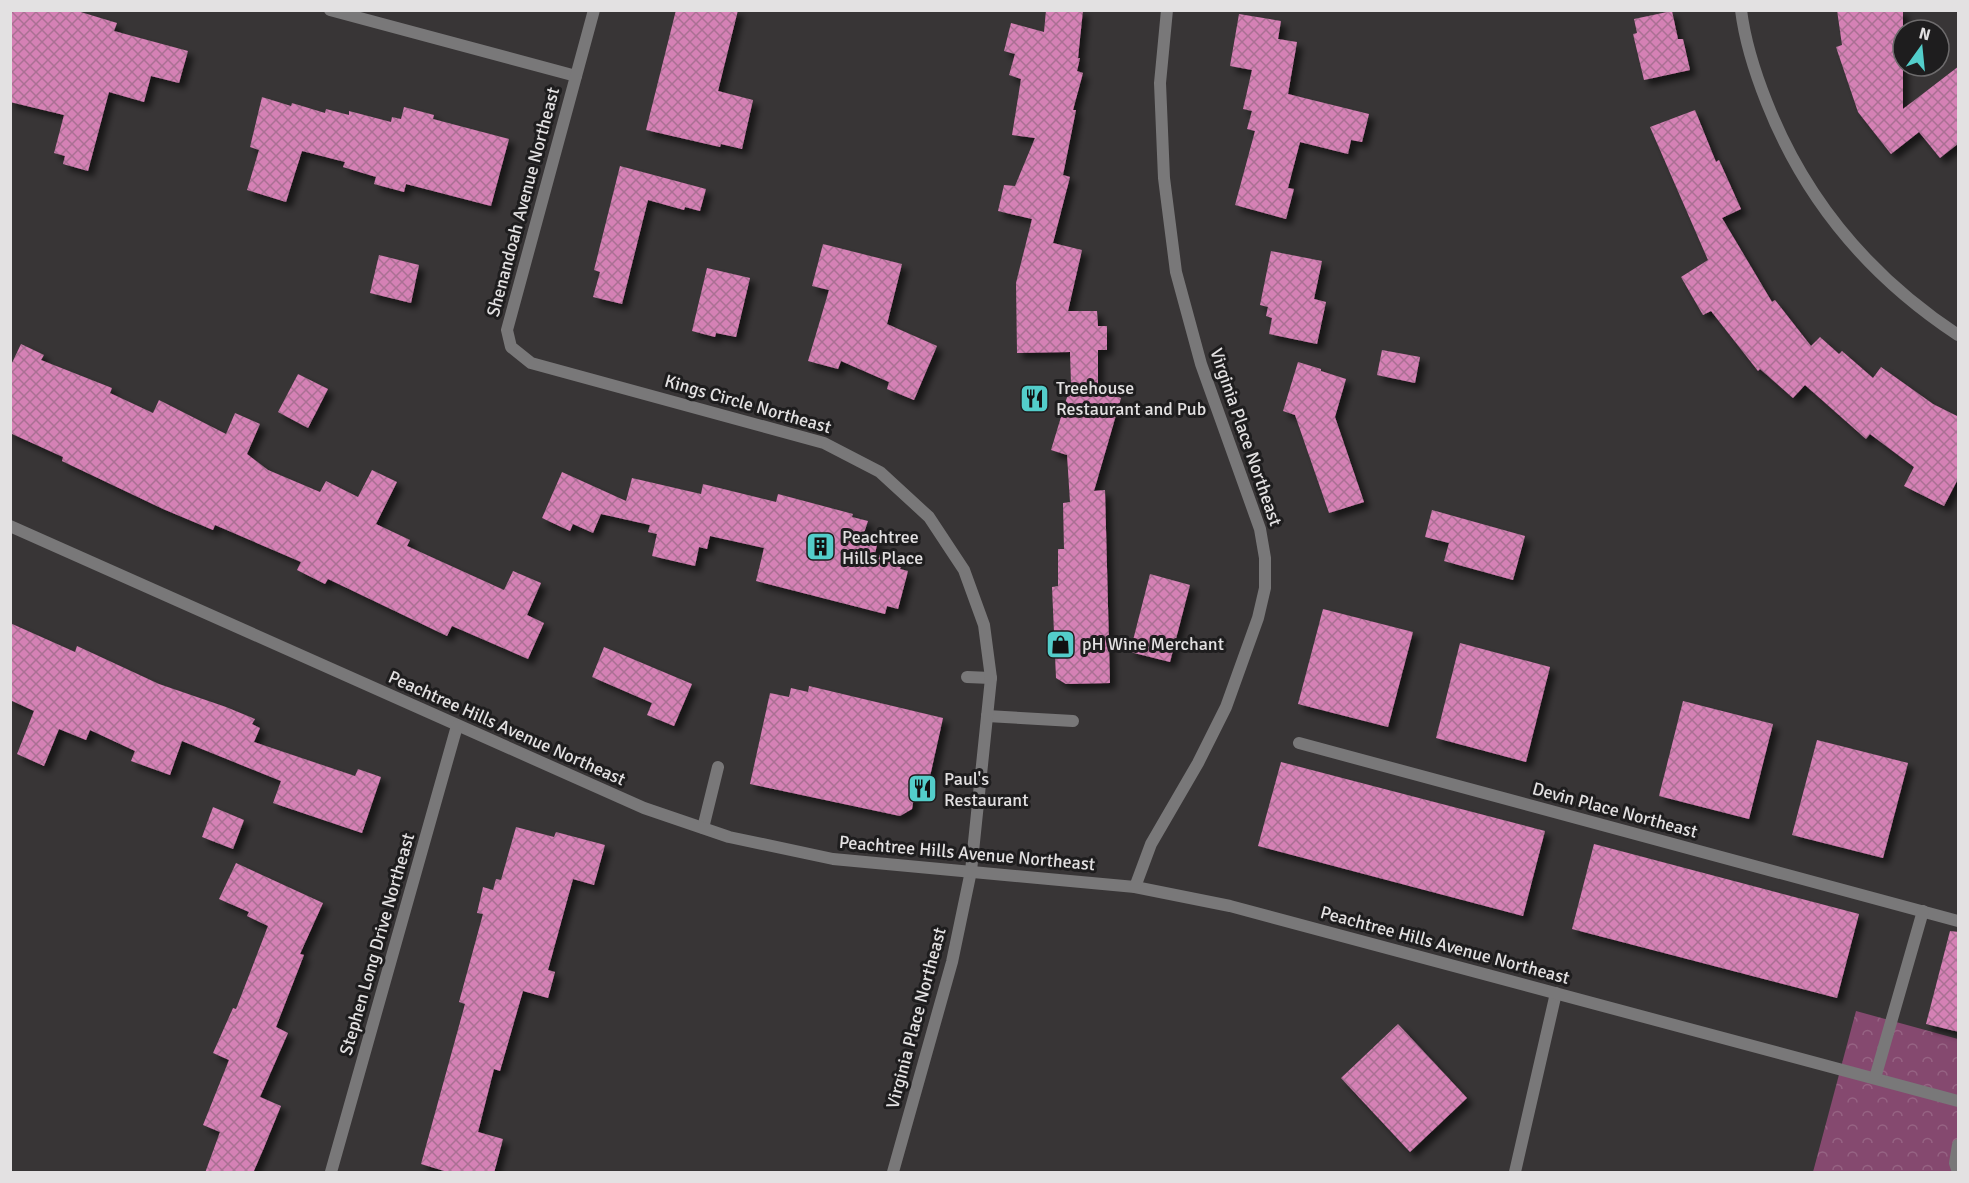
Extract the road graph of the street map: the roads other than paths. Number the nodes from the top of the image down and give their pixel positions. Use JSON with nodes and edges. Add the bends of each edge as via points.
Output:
{"nodes":[{"id":1,"x":330,"y":10,"type":"edge"},
{"id":2,"x":594,"y":10,"type":"edge"},
{"id":3,"x":1167,"y":10,"type":"edge"},
{"id":4,"x":1741,"y":10,"type":"edge"},
{"id":5,"x":576,"y":76,"type":"junction"},
{"id":6,"x":1959,"y":336,"type":"edge"},
{"id":7,"x":633,"y":390,"type":"joint"},
{"id":8,"x":10,"y":526,"type":"edge"},
{"id":9,"x":967,"y":676,"type":"dead end"},
{"id":10,"x":991,"y":678,"type":"junction"},
{"id":11,"x":987,"y":716,"type":"junction"},
{"id":12,"x":1073,"y":722,"type":"dead end"},
{"id":13,"x":457,"y":726,"type":"junction"},
{"id":14,"x":1299,"y":743,"type":"dead end"},
{"id":15,"x":718,"y":767,"type":"dead end"},
{"id":16,"x":703,"y":828,"type":"junction"},
{"id":17,"x":971,"y":871,"type":"junction"},
{"id":18,"x":1135,"y":886,"type":"junction"},
{"id":19,"x":1923,"y":911,"type":"junction"},
{"id":20,"x":1959,"y":921,"type":"edge"},
{"id":21,"x":1556,"y":993,"type":"junction"},
{"id":22,"x":1875,"y":1078,"type":"junction"},
{"id":23,"x":1959,"y":1101,"type":"edge"},
{"id":24,"x":1959,"y":1145,"type":"edge"},
{"id":25,"x":332,"y":1173,"type":"edge"},
{"id":26,"x":893,"y":1173,"type":"edge"},
{"id":27,"x":1515,"y":1173,"type":"edge"},
{"id":28,"x":1958,"y":1173,"type":"edge"}],
"edges":[{"from":1,"to":5,"type":"street"},
{"from":2,"to":5,"type":"street","name":"Shenandoah Avenue Northeast"},
{"from":3,"to":18,"type":"street","name":"Virginia Place Northeast","via":[[1161,95],[1164,178],[1176,272],[1201,364],[1260,529],[1265,588],[1226,707],[1151,844]]},
{"from":4,"to":6,"type":"street","via":[[1756,75],[1780,136],[1813,194],[1847,240],[1881,276],[1925,314]]},
{"from":5,"to":7,"type":"street","name":"Shenandoah Avenue Northeast","via":[[507,330],[512,347],[531,363]]},
{"from":7,"to":10,"type":"street","name":"Kings Circle Northeast","via":[[824,443],[880,472],[929,517],[964,570],[984,625]]},
{"from":8,"to":13,"type":"street","name":"Peachtree Hills Avenue Northeast"},
{"from":9,"to":10,"type":"street"},
{"from":10,"to":11,"type":"street","name":"Kings Circle Northeast"},
{"from":11,"to":12,"type":"street"},
{"from":11,"to":17,"type":"street","name":"Kings Circle Northeast"},
{"from":13,"to":16,"type":"street","name":"Peachtree Hills Avenue Northeast","via":[[644,808]]},
{"from":13,"to":25,"type":"street","name":"Stephen Long Drive Northeast"},
{"from":14,"to":19,"type":"street","name":"Devin Place Northeast"},
{"from":15,"to":16,"type":"street"},
{"from":16,"to":17,"type":"street","name":"Peachtree Hills Avenue Northeast","via":[[833,859]]},
{"from":17,"to":18,"type":"street","name":"Peachtree Hills Avenue Northeast"},
{"from":17,"to":26,"type":"street","name":"Virginia Place Northeast","via":[[952,962]]},
{"from":18,"to":21,"type":"street","name":"Peachtree Hills Avenue Northeast","via":[[1230,906]]},
{"from":19,"to":20,"type":"street","name":"Devin Place Northeast"},
{"from":19,"to":22,"type":"street"},
{"from":21,"to":22,"type":"street","name":"Peachtree Hills Avenue Northeast"},
{"from":21,"to":27,"type":"street"},
{"from":22,"to":23,"type":"street","name":"Peachtree Hills Avenue Northeast"},
{"from":24,"to":28,"type":"street","via":[[1955,1163]]}]}
